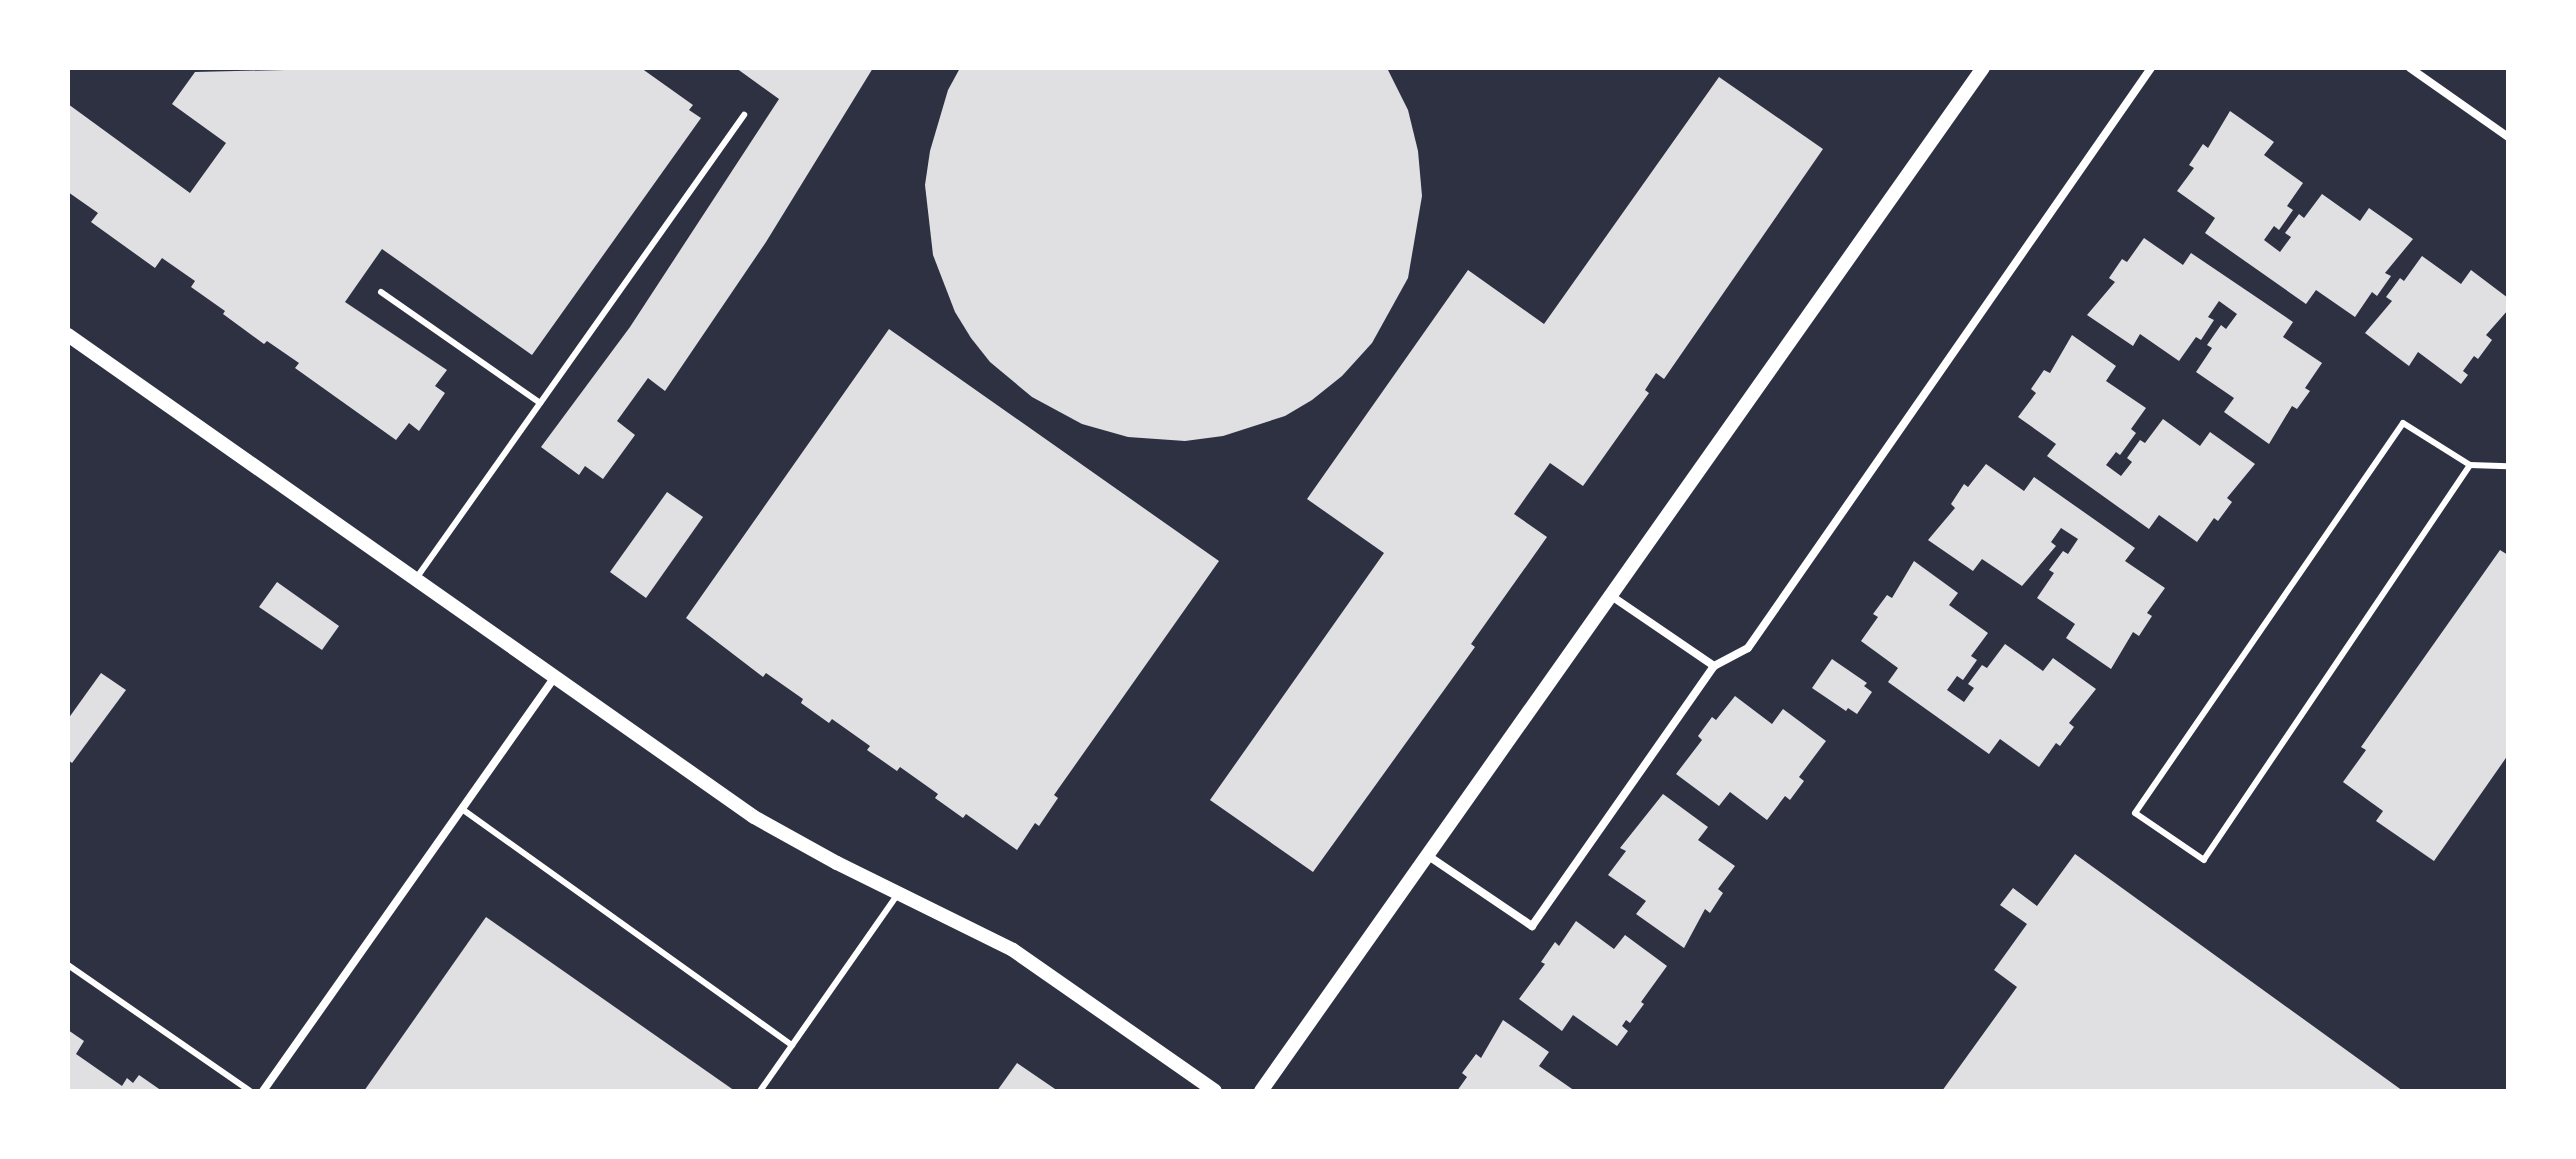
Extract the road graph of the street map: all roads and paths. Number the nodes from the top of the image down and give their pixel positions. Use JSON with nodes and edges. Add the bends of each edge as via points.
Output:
{"nodes":[{"id":1,"x":1983,"y":68,"type":"edge"},
{"id":2,"x":2151,"y":68,"type":"edge"},
{"id":3,"x":2410,"y":68,"type":"edge"},
{"id":4,"x":744,"y":115,"type":"dead end"},
{"id":5,"x":2508,"y":137,"type":"edge"},
{"id":6,"x":381,"y":292,"type":"dead end"},
{"id":7,"x":68,"y":335,"type":"edge"},
{"id":8,"x":540,"y":403,"type":"junction"},
{"id":9,"x":2470,"y":465,"type":"junction"},
{"id":10,"x":2508,"y":466,"type":"edge"},
{"id":11,"x":415,"y":580,"type":"junction"},
{"id":12,"x":1609,"y":594,"type":"junction"},
{"id":13,"x":1714,"y":666,"type":"junction"},
{"id":14,"x":554,"y":678,"type":"junction"},
{"id":15,"x":462,"y":809,"type":"junction"},
{"id":16,"x":1426,"y":854,"type":"junction"},
{"id":17,"x":898,"y":893,"type":"junction"},
{"id":18,"x":68,"y":965,"type":"edge"},
{"id":19,"x":792,"y":1045,"type":"junction"},
{"id":20,"x":250,"y":1091,"type":"edge"},
{"id":21,"x":263,"y":1091,"type":"edge"},
{"id":22,"x":760,"y":1091,"type":"edge"},
{"id":23,"x":1215,"y":1091,"type":"edge"},
{"id":24,"x":1261,"y":1091,"type":"edge"}],
"edges":[{"from":1,"to":12,"type":"street"},
{"from":2,"to":13,"type":"street","via":[[1748,648]]},
{"from":3,"to":5,"type":"street"},
{"from":4,"to":8,"type":"lane"},
{"from":6,"to":8,"type":"lane"},
{"from":7,"to":11,"type":"street"},
{"from":8,"to":11,"type":"lane"},
{"from":9,"to":9,"type":"lane","via":[[2403,423],[2135,813],[2204,860]]},
{"from":9,"to":10,"type":"lane"},
{"from":11,"to":14,"type":"street"},
{"from":12,"to":13,"type":"street"},
{"from":12,"to":16,"type":"street"},
{"from":13,"to":16,"type":"street","via":[[1532,926]]},
{"from":14,"to":15,"type":"street"},
{"from":14,"to":17,"type":"street","via":[[754,817]]},
{"from":15,"to":19,"type":"lane"},
{"from":15,"to":21,"type":"street"},
{"from":16,"to":24,"type":"street"},
{"from":17,"to":19,"type":"lane"},
{"from":17,"to":23,"type":"street","via":[[1013,950]]},
{"from":18,"to":20,"type":"lane"},
{"from":19,"to":22,"type":"lane"}]}
